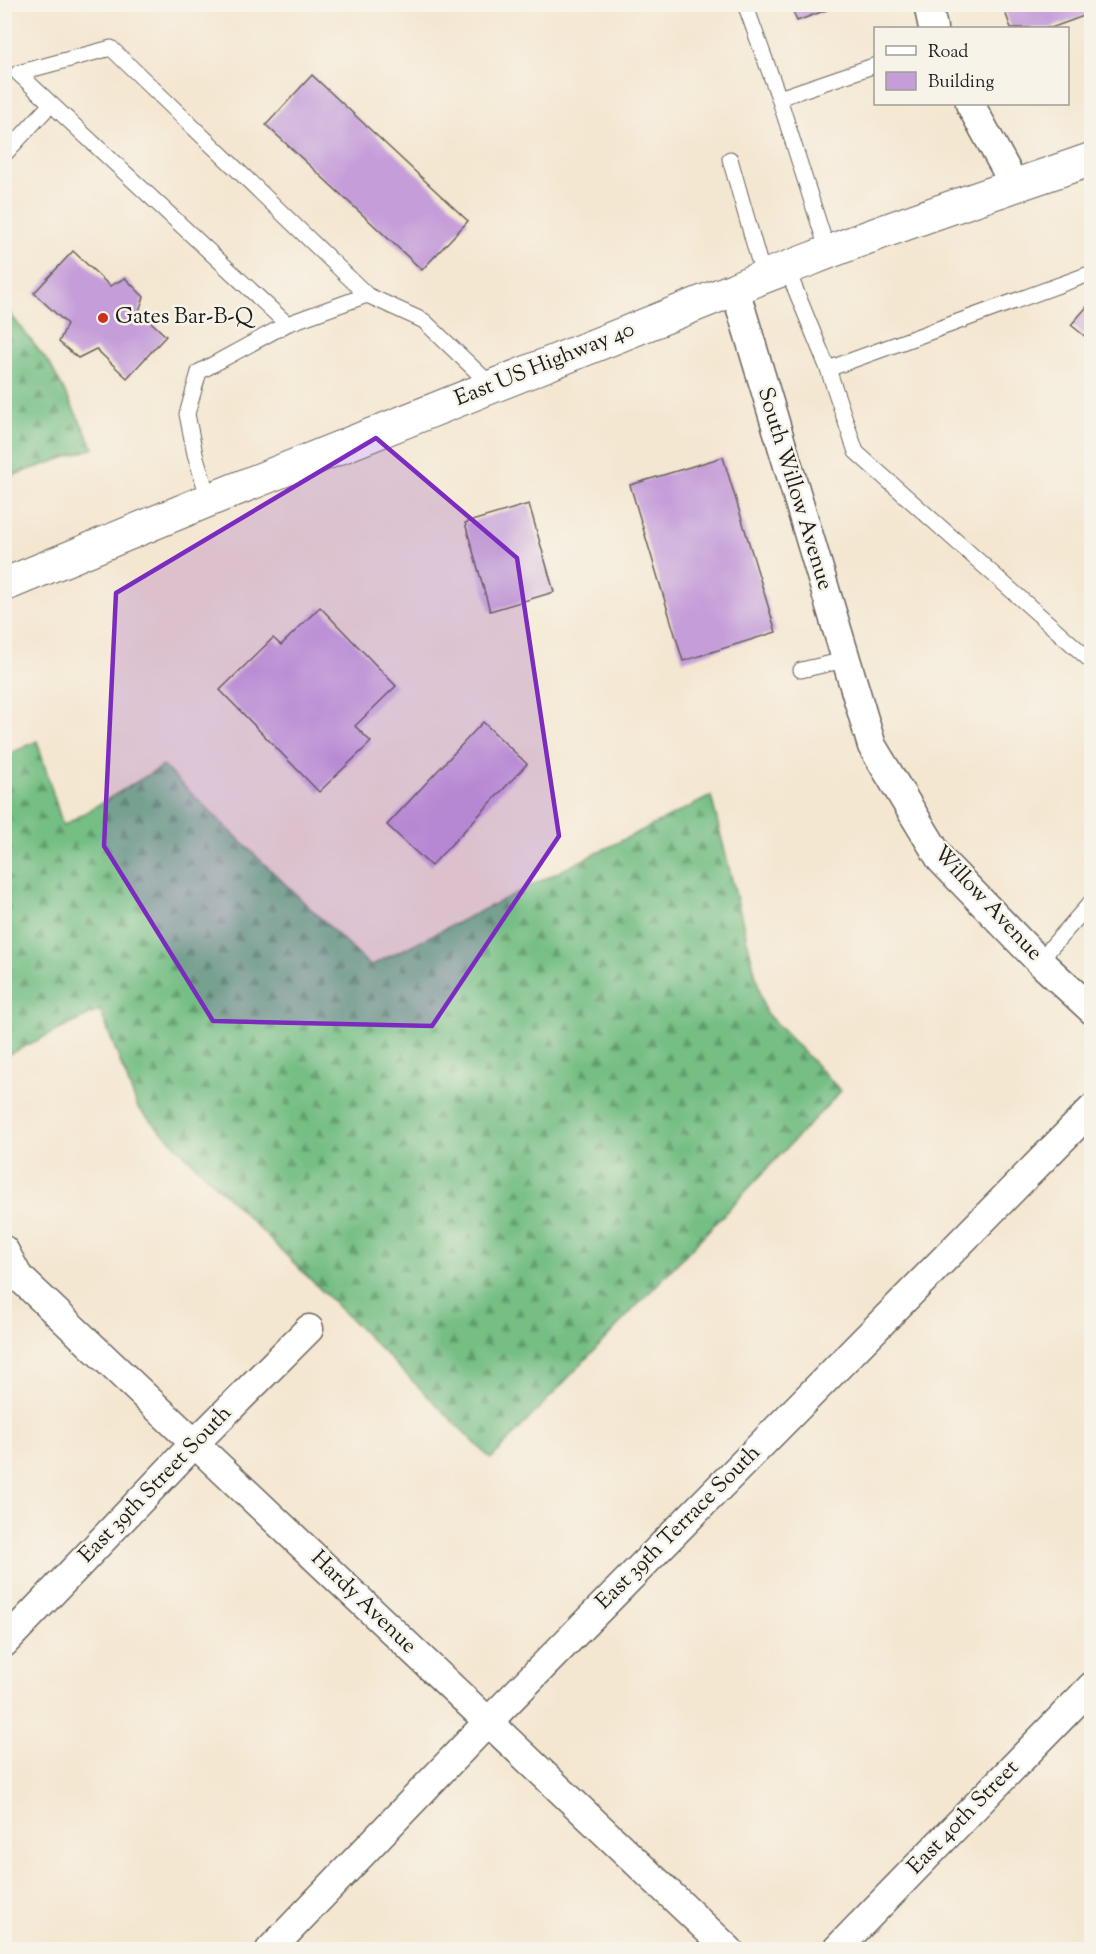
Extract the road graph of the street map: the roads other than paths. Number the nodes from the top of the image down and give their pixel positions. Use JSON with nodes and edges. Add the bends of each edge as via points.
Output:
{"nodes":[{"id":1,"x":745,"y":4,"type":"edge"},
{"id":2,"x":928,"y":4,"type":"edge"},
{"id":3,"x":933,"y":27,"type":"edge"},
{"id":4,"x":874,"y":66,"type":"edge"},
{"id":5,"x":11,"y":75,"type":"edge"},
{"id":6,"x":779,"y":98,"type":"junction"},
{"id":7,"x":51,"y":104,"type":"junction"},
{"id":8,"x":971,"y":105,"type":"edge"},
{"id":9,"x":4,"y":155,"type":"edge"},
{"id":10,"x":730,"y":159,"type":"dead end"},
{"id":11,"x":1092,"y":159,"type":"edge"},
{"id":12,"x":1015,"y":186,"type":"junction"},
{"id":13,"x":828,"y":252,"type":"junction"},
{"id":14,"x":1092,"y":273,"type":"edge"},
{"id":15,"x":762,"y":278,"type":"junction"},
{"id":16,"x":367,"y":295,"type":"junction"},
{"id":17,"x":287,"y":324,"type":"junction"},
{"id":18,"x":828,"y":369,"type":"junction"},
{"id":19,"x":493,"y":387,"type":"junction"},
{"id":20,"x":209,"y":500,"type":"junction"},
{"id":21,"x":4,"y":585,"type":"edge"},
{"id":22,"x":845,"y":660,"type":"junction"},
{"id":23,"x":1092,"y":662,"type":"edge"},
{"id":24,"x":801,"y":670,"type":"dead end"},
{"id":25,"x":854,"y":690,"type":"joint"},
{"id":26,"x":1092,"y":901,"type":"edge"},
{"id":27,"x":1039,"y":962,"type":"junction"},
{"id":28,"x":1092,"y":1010,"type":"edge"},
{"id":29,"x":1092,"y":1109,"type":"edge"},
{"id":30,"x":4,"y":1250,"type":"edge"},
{"id":31,"x":309,"y":1329,"type":"dead end"},
{"id":32,"x":195,"y":1443,"type":"junction"},
{"id":33,"x":4,"y":1643,"type":"edge"},
{"id":34,"x":1092,"y":1686,"type":"edge"},
{"id":35,"x":488,"y":1722,"type":"junction"},
{"id":36,"x":270,"y":1950,"type":"edge"},
{"id":37,"x":729,"y":1950,"type":"edge"},
{"id":38,"x":836,"y":1950,"type":"edge"}],
"edges":[{"from":1,"to":6,"type":"lane"},
{"from":2,"to":3,"type":"street"},
{"from":4,"to":6,"type":"lane"},
{"from":5,"to":7,"type":"lane"},
{"from":5,"to":16,"type":"lane","via":[[111,48]]},
{"from":6,"to":13,"type":"lane"},
{"from":7,"to":9,"type":"lane"},
{"from":7,"to":17,"type":"lane"},
{"from":8,"to":12,"type":"street"},
{"from":10,"to":15,"type":"lane"},
{"from":11,"to":12,"type":"main road","name":"East US Highway 40"},
{"from":12,"to":13,"type":"main road","name":"East US Highway 40"},
{"from":13,"to":15,"type":"main road","name":"East US Highway 40"},
{"from":14,"to":18,"type":"lane"},
{"from":15,"to":18,"type":"lane"},
{"from":15,"to":19,"type":"main road","name":"East US Highway 40"},
{"from":15,"to":22,"type":"street","name":"South Willow Avenue"},
{"from":16,"to":17,"type":"lane"},
{"from":16,"to":19,"type":"lane","via":[[424,321]]},
{"from":17,"to":20,"type":"lane","via":[[199,372],[187,414]]},
{"from":18,"to":23,"type":"lane","via":[[856,452]]},
{"from":19,"to":20,"type":"main road","name":"East US Highway 40"},
{"from":20,"to":21,"type":"main road","name":"East US Highway 40"},
{"from":22,"to":24,"type":"lane"},
{"from":22,"to":25,"type":"street","name":"South Willow Avenue"},
{"from":25,"to":27,"type":"street","name":"Willow Avenue","via":[[872,746],[941,860]]},
{"from":26,"to":27,"type":"lane"},
{"from":27,"to":28,"type":"street","name":"Willow Avenue"},
{"from":29,"to":35,"type":"street","name":"East 39th Terrace South"},
{"from":30,"to":32,"type":"street","name":"Hardy Avenue","via":[[18,1276]]},
{"from":31,"to":32,"type":"street","name":"East 39th Street South"},
{"from":32,"to":33,"type":"street","name":"East 39th Street South"},
{"from":32,"to":35,"type":"street","name":"Hardy Avenue"},
{"from":34,"to":38,"type":"street","name":"East 40th Street"},
{"from":35,"to":36,"type":"street","name":"East 39th Terrace South"},
{"from":35,"to":37,"type":"street","name":"Hardy Avenue"}]}
